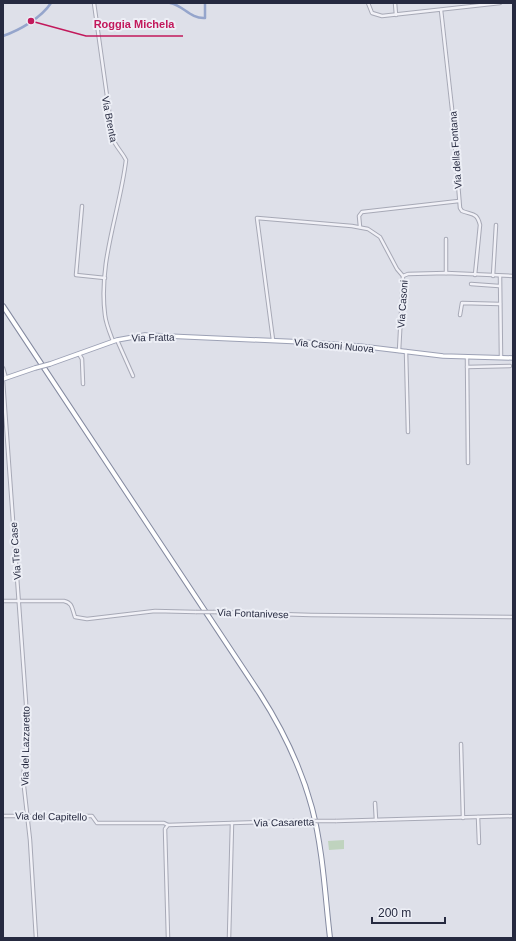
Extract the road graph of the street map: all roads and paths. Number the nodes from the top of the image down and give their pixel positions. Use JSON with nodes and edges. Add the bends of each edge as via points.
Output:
{"nodes":[{"id":1,"x":94,"y":3,"type":"edge"},
{"id":2,"x":368,"y":3,"type":"edge"},
{"id":3,"x":395,"y":3,"type":"edge"},
{"id":4,"x":500,"y":3,"type":"edge"},
{"id":5,"x":441,"y":10,"type":"junction"},
{"id":6,"x":396,"y":15,"type":"junction"},
{"id":7,"x":459,"y":201,"type":"junction"},
{"id":8,"x":82,"y":206,"type":"dead end"},
{"id":9,"x":496,"y":226,"type":"dead end"},
{"id":10,"x":360,"y":227,"type":"junction"},
{"id":11,"x":446,"y":239,"type":"dead end"},
{"id":12,"x":446,"y":274,"type":"junction"},
{"id":13,"x":475,"y":275,"type":"junction"},
{"id":14,"x":403,"y":276,"type":"junction"},
{"id":15,"x":493,"y":276,"type":"junction"},
{"id":16,"x":500,"y":276,"type":"junction"},
{"id":17,"x":513,"y":276,"type":"edge"},
{"id":18,"x":105,"y":278,"type":"junction"},
{"id":19,"x":471,"y":284,"type":"dead end"},
{"id":20,"x":499,"y":286,"type":"junction"},
{"id":21,"x":500,"y":304,"type":"junction"},
{"id":22,"x":3,"y":306,"type":"edge"},
{"id":23,"x":460,"y":315,"type":"dead end"},
{"id":24,"x":261,"y":340,"type":"joint"},
{"id":25,"x":273,"y":340,"type":"junction"},
{"id":26,"x":115,"y":341,"type":"junction"},
{"id":27,"x":399,"y":350,"type":"junction"},
{"id":28,"x":406,"y":352,"type":"junction"},
{"id":29,"x":80,"y":354,"type":"junction"},
{"id":30,"x":467,"y":357,"type":"junction"},
{"id":31,"x":501,"y":357,"type":"junction"},
{"id":32,"x":513,"y":358,"type":"edge"},
{"id":33,"x":510,"y":366,"type":"dead end"},
{"id":34,"x":467,"y":367,"type":"junction"},
{"id":35,"x":3,"y":368,"type":"edge"},
{"id":36,"x":133,"y":376,"type":"dead end"},
{"id":37,"x":4,"y":379,"type":"edge"},
{"id":38,"x":83,"y":384,"type":"dead end"},
{"id":39,"x":408,"y":432,"type":"dead end"},
{"id":40,"x":468,"y":463,"type":"dead end"},
{"id":41,"x":3,"y":601,"type":"edge"},
{"id":42,"x":18,"y":601,"type":"junction"},
{"id":43,"x":513,"y":617,"type":"edge"},
{"id":44,"x":460,"y":744,"type":"dead end"},
{"id":45,"x":375,"y":803,"type":"dead end"},
{"id":46,"x":28,"y":814,"type":"junction"},
{"id":47,"x":3,"y":816,"type":"edge"},
{"id":48,"x":513,"y":816,"type":"edge"},
{"id":49,"x":478,"y":817,"type":"junction"},
{"id":50,"x":463,"y":818,"type":"junction"},
{"id":51,"x":376,"y":820,"type":"junction"},
{"id":52,"x":232,"y":823,"type":"junction"},
{"id":53,"x":168,"y":825,"type":"junction"},
{"id":54,"x":479,"y":843,"type":"dead end"},
{"id":55,"x":36,"y":938,"type":"edge"},
{"id":56,"x":168,"y":938,"type":"edge"},
{"id":57,"x":229,"y":938,"type":"edge"},
{"id":58,"x":330,"y":938,"type":"edge"}],
"edges":[{"from":1,"to":18,"type":"street","name":"Via Brenta","via":[[113,138],[126,160],[112,226]]},
{"from":2,"to":6,"type":"street","via":[[369,9],[376,15]]},
{"from":3,"to":6,"type":"street"},
{"from":4,"to":5,"type":"street"},
{"from":5,"to":6,"type":"street"},
{"from":5,"to":7,"type":"street","name":"Via della Fontana"},
{"from":7,"to":10,"type":"street","name":"Via della Fontana","via":[[362,212],[359,216]]},
{"from":7,"to":13,"type":"street","via":[[462,212],[475,214],[480,225]]},
{"from":8,"to":18,"type":"street","via":[[76,275]]},
{"from":9,"to":15,"type":"street"},
{"from":10,"to":14,"type":"street","via":[[380,237]]},
{"from":10,"to":25,"type":"street","via":[[257,218]]},
{"from":11,"to":12,"type":"street"},
{"from":12,"to":13,"type":"street","name":"Via Casoni"},
{"from":12,"to":14,"type":"street","name":"Via Casoni"},
{"from":13,"to":15,"type":"street","name":"Via Casoni"},
{"from":14,"to":27,"type":"street","name":"Via Casoni"},
{"from":15,"to":16,"type":"street","name":"Via Casoni"},
{"from":16,"to":17,"type":"street","name":"Via Casoni"},
{"from":16,"to":20,"type":"street"},
{"from":18,"to":26,"type":"street","name":"Via Brenta","via":[[105,315]]},
{"from":19,"to":20,"type":"street"},
{"from":20,"to":21,"type":"street"},
{"from":21,"to":23,"type":"street","via":[[462,303]]},
{"from":21,"to":31,"type":"street"},
{"from":22,"to":58,"type":"highway","via":[[256,688],[281,730],[298,767],[312,809]]},
{"from":24,"to":25,"type":"main road","name":"Via Casoni Nuova"},
{"from":24,"to":26,"type":"main road","name":"Via Fratta","via":[[145,335]]},
{"from":25,"to":27,"type":"main road","name":"Via Casoni Nuova"},
{"from":26,"to":29,"type":"main road","name":"Via Fratta"},
{"from":26,"to":36,"type":"street","name":"Via Brenta"},
{"from":27,"to":28,"type":"main road","name":"Via Casoni Nuova"},
{"from":28,"to":30,"type":"main road","name":"Via Casoni Nuova"},
{"from":28,"to":39,"type":"street"},
{"from":29,"to":37,"type":"main road","name":"Via Fratta","bridge":true},
{"from":29,"to":38,"type":"street"},
{"from":30,"to":31,"type":"main road","name":"Via Casoni Nuova"},
{"from":30,"to":34,"type":"street"},
{"from":31,"to":32,"type":"main road","name":"Via Casoni Nuova"},
{"from":33,"to":34,"type":"street"},
{"from":34,"to":40,"type":"street"},
{"from":35,"to":37,"type":"street","name":"Via Tre Case"},
{"from":37,"to":42,"type":"street","name":"Via Tre Case"},
{"from":41,"to":42,"type":"street","name":"Via Fontanivese"},
{"from":42,"to":43,"type":"street","name":"Via Fontanivese","bridge":true,"via":[[69,602],[75,617],[87,619],[155,611]]},
{"from":42,"to":46,"type":"street","name":"Via del Lazzaretto","via":[[26,703],[23,778]]},
{"from":44,"to":50,"type":"street"},
{"from":45,"to":51,"type":"street"},
{"from":46,"to":47,"type":"street","name":"Via del Capitello"},
{"from":46,"to":53,"type":"street","name":"Via del Capitello","via":[[92,816],[96,823]]},
{"from":46,"to":55,"type":"street","name":"Via del Lazzaretto"},
{"from":48,"to":49,"type":"street","name":"Via Casaretta"},
{"from":49,"to":50,"type":"street","name":"Via Casaretta"},
{"from":49,"to":54,"type":"street"},
{"from":50,"to":51,"type":"street","name":"Via Casaretta"},
{"from":51,"to":52,"type":"street","name":"Via Casaretta","bridge":true},
{"from":52,"to":53,"type":"street","name":"Via Casaretta"},
{"from":52,"to":57,"type":"street"},
{"from":53,"to":56,"type":"street","via":[[165,829]]}]}
